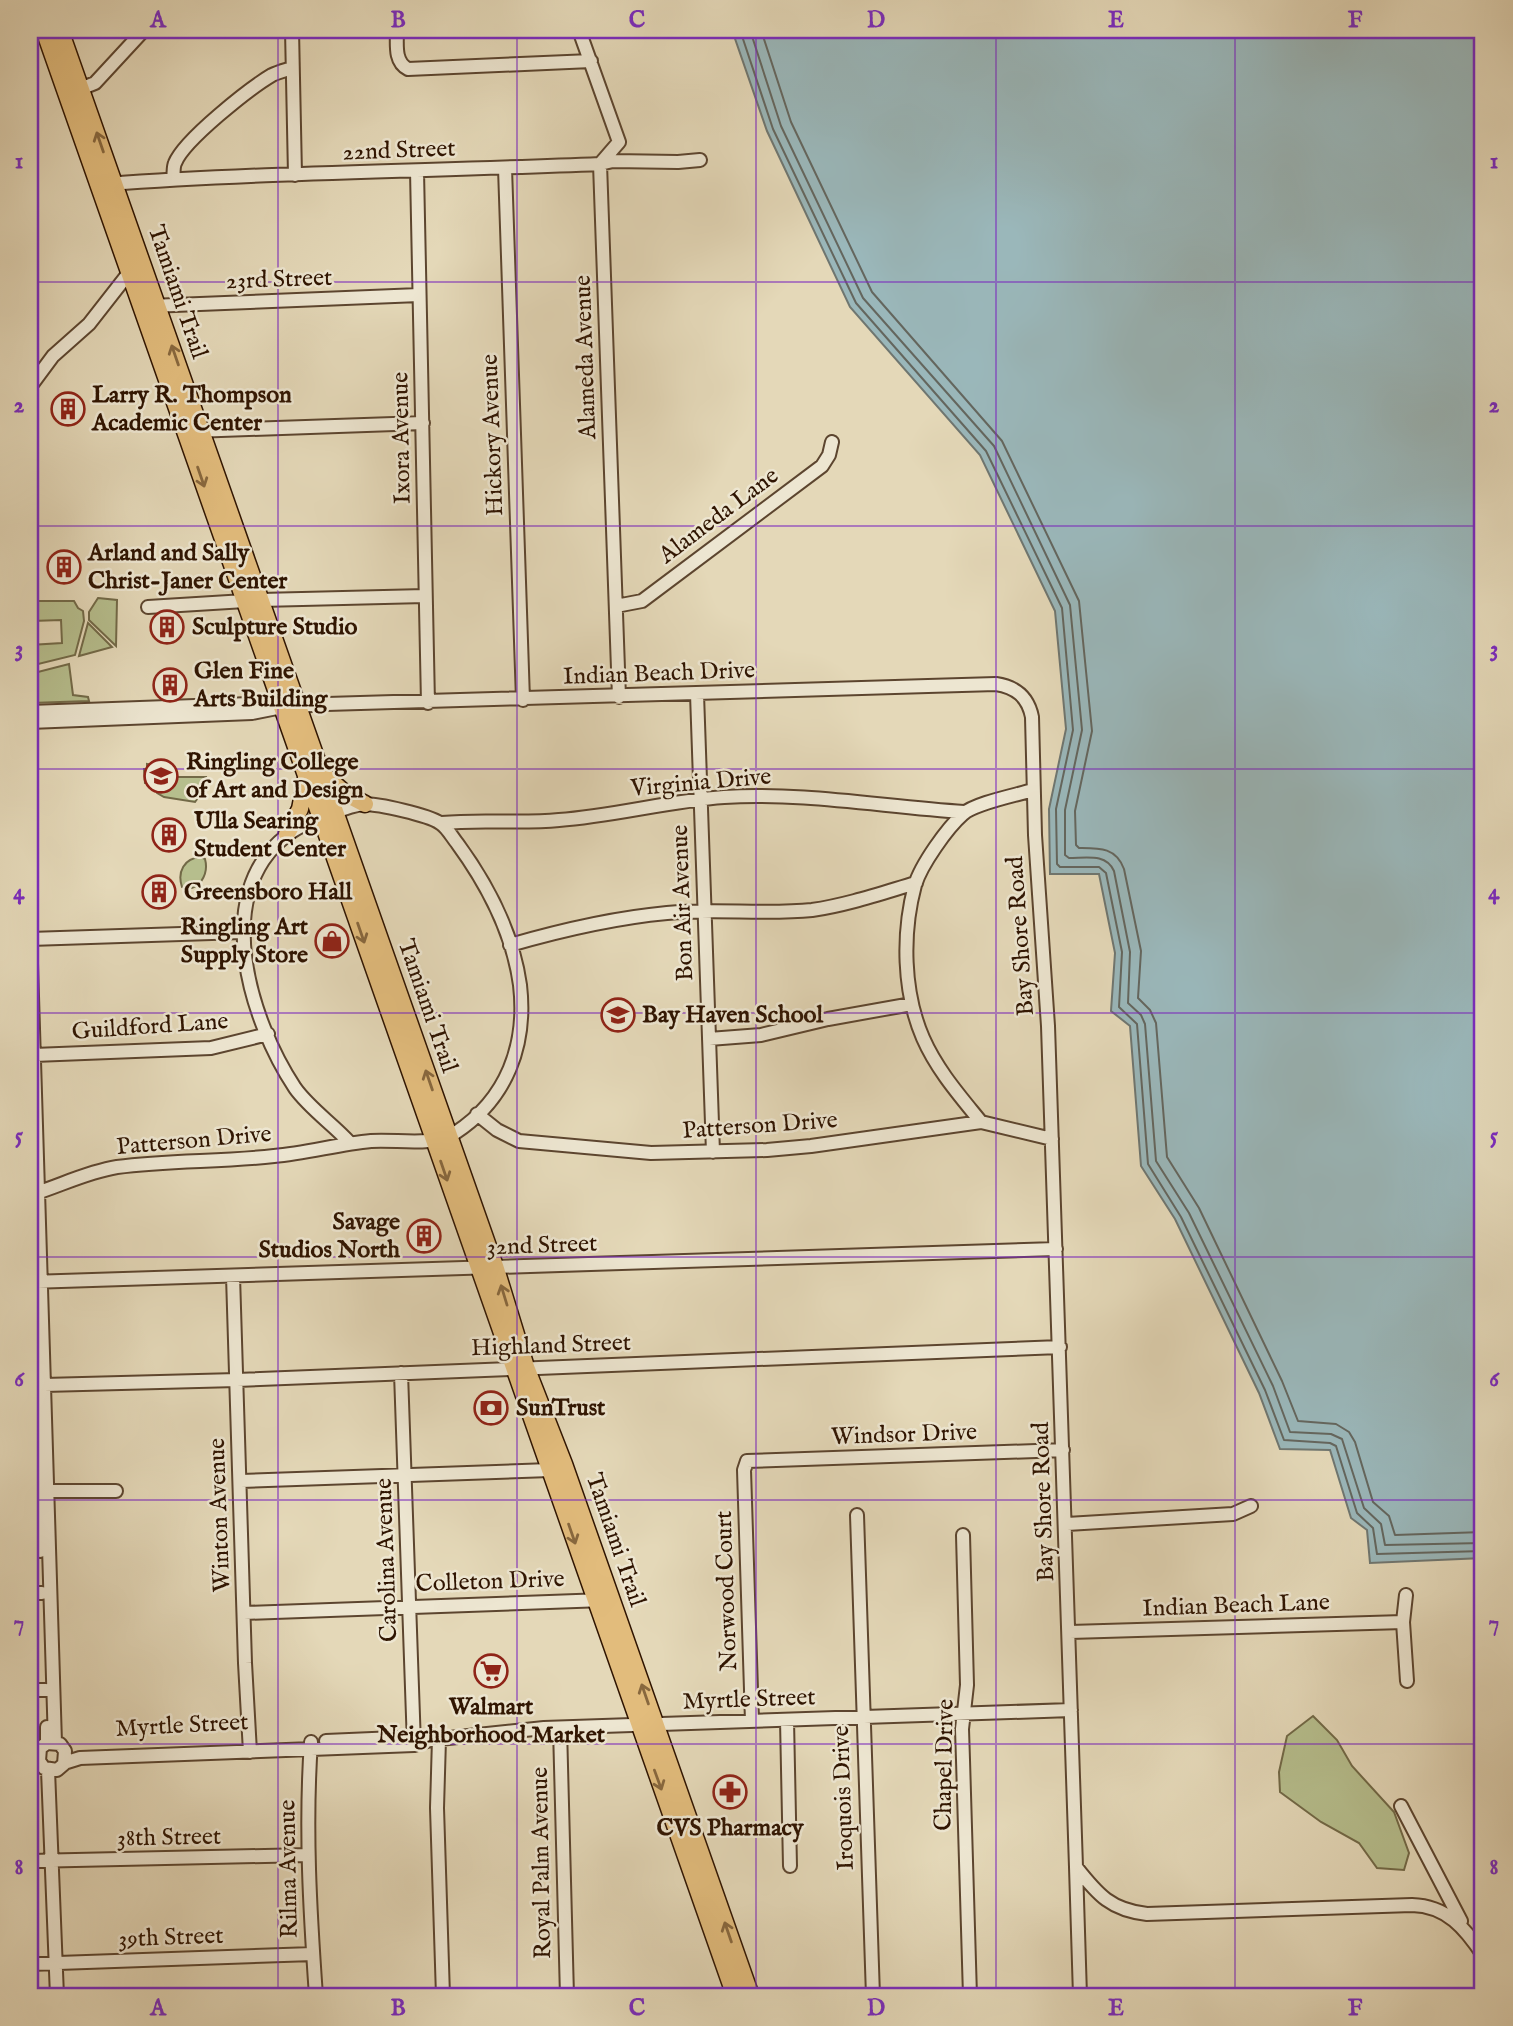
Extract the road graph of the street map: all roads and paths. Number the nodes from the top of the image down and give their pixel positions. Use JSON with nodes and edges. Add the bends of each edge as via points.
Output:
{"nodes":[{"id":1,"x":44,"y":30,"type":"edge"},
{"id":2,"x":60,"y":30,"type":"edge"},
{"id":3,"x":144,"y":30,"type":"edge"},
{"id":4,"x":292,"y":30,"type":"edge"},
{"id":5,"x":397,"y":30,"type":"edge"},
{"id":6,"x":579,"y":30,"type":"edge"},
{"id":7,"x":591,"y":61,"type":"junction"},
{"id":8,"x":292,"y":68,"type":"junction"},
{"id":9,"x":74,"y":92,"type":"junction"},
{"id":10,"x":699,"y":160,"type":"dead end"},
{"id":11,"x":600,"y":164,"type":"junction"},
{"id":12,"x":505,"y":168,"type":"junction"},
{"id":13,"x":417,"y":172,"type":"junction"},
{"id":14,"x":295,"y":175,"type":"junction"},
{"id":15,"x":173,"y":179,"type":"junction"},
{"id":16,"x":107,"y":184,"type":"junction"},
{"id":17,"x":122,"y":250,"type":"junction"},
{"id":18,"x":139,"y":253,"type":"junction"},
{"id":19,"x":130,"y":274,"type":"junction"},
{"id":20,"x":419,"y":295,"type":"junction"},
{"id":21,"x":112,"y":296,"type":"junction"},
{"id":22,"x":150,"y":306,"type":"junction"},
{"id":23,"x":30,"y":387,"type":"edge"},
{"id":24,"x":423,"y":423,"type":"junction"},
{"id":25,"x":193,"y":431,"type":"junction"},
{"id":26,"x":832,"y":442,"type":"dead end"},
{"id":27,"x":425,"y":596,"type":"junction"},
{"id":28,"x":253,"y":600,"type":"junction"},
{"id":29,"x":616,"y":606,"type":"junction"},
{"id":30,"x":148,"y":607,"type":"dead end"},
{"id":31,"x":1019,"y":693,"type":"joint"},
{"id":32,"x":696,"y":695,"type":"junction"},
{"id":33,"x":619,"y":697,"type":"junction"},
{"id":34,"x":523,"y":699,"type":"junction"},
{"id":35,"x":428,"y":703,"type":"junction"},
{"id":36,"x":290,"y":707,"type":"junction"},
{"id":37,"x":30,"y":712,"type":"edge"},
{"id":38,"x":30,"y":722,"type":"edge"},
{"id":39,"x":314,"y":774,"type":"junction"},
{"id":40,"x":1034,"y":790,"type":"junction"},
{"id":41,"x":701,"y":799,"type":"junction"},
{"id":42,"x":365,"y":804,"type":"junction"},
{"id":43,"x":964,"y":812,"type":"junction"},
{"id":44,"x":328,"y":815,"type":"junction"},
{"id":45,"x":442,"y":823,"type":"junction"},
{"id":46,"x":287,"y":834,"type":"junction"},
{"id":47,"x":916,"y":883,"type":"junction"},
{"id":48,"x":705,"y":910,"type":"junction"},
{"id":49,"x":30,"y":932,"type":"edge"},
{"id":50,"x":242,"y":932,"type":"junction"},
{"id":51,"x":30,"y":939,"type":"edge"},
{"id":52,"x":510,"y":945,"type":"junction"},
{"id":53,"x":912,"y":1004,"type":"junction"},
{"id":54,"x":268,"y":1034,"type":"junction"},
{"id":55,"x":709,"y":1040,"type":"junction"},
{"id":56,"x":34,"y":1055,"type":"junction"},
{"id":57,"x":477,"y":1114,"type":"junction"},
{"id":58,"x":981,"y":1122,"type":"junction"},
{"id":59,"x":441,"y":1138,"type":"junction"},
{"id":60,"x":1052,"y":1139,"type":"junction"},
{"id":61,"x":350,"y":1143,"type":"junction"},
{"id":62,"x":713,"y":1152,"type":"junction"},
{"id":63,"x":33,"y":1190,"type":"edge"},
{"id":64,"x":1056,"y":1249,"type":"junction"},
{"id":65,"x":487,"y":1269,"type":"junction"},
{"id":66,"x":233,"y":1276,"type":"junction"},
{"id":67,"x":34,"y":1282,"type":"edge"},
{"id":68,"x":1059,"y":1347,"type":"junction"},
{"id":69,"x":521,"y":1367,"type":"junction"},
{"id":70,"x":401,"y":1373,"type":"junction"},
{"id":71,"x":237,"y":1380,"type":"junction"},
{"id":72,"x":44,"y":1385,"type":"junction"},
{"id":73,"x":33,"y":1397,"type":"edge"},
{"id":74,"x":1063,"y":1450,"type":"junction"},
{"id":75,"x":747,"y":1461,"type":"joint"},
{"id":76,"x":557,"y":1467,"type":"junction"},
{"id":77,"x":405,"y":1474,"type":"junction"},
{"id":78,"x":241,"y":1481,"type":"junction"},
{"id":79,"x":116,"y":1490,"type":"dead end"},
{"id":80,"x":39,"y":1493,"type":"edge"},
{"id":81,"x":1251,"y":1506,"type":"dead end"},
{"id":82,"x":857,"y":1515,"type":"dead end"},
{"id":83,"x":1067,"y":1524,"type":"junction"},
{"id":84,"x":963,"y":1535,"type":"dead end"},
{"id":85,"x":36,"y":1593,"type":"edge"},
{"id":86,"x":1406,"y":1595,"type":"dead end"},
{"id":87,"x":603,"y":1600,"type":"junction"},
{"id":88,"x":409,"y":1606,"type":"junction"},
{"id":89,"x":244,"y":1613,"type":"junction"},
{"id":90,"x":1403,"y":1622,"type":"junction"},
{"id":91,"x":1070,"y":1632,"type":"junction"},
{"id":92,"x":1408,"y":1681,"type":"dead end"},
{"id":93,"x":30,"y":1690,"type":"edge"},
{"id":94,"x":46,"y":1690,"type":"junction"},
{"id":95,"x":1071,"y":1710,"type":"junction"},
{"id":96,"x":965,"y":1713,"type":"junction"},
{"id":97,"x":862,"y":1717,"type":"junction"},
{"id":98,"x":787,"y":1720,"type":"junction"},
{"id":99,"x":752,"y":1721,"type":"junction"},
{"id":100,"x":656,"y":1725,"type":"junction"},
{"id":101,"x":639,"y":1726,"type":"junction"},
{"id":102,"x":560,"y":1728,"type":"junction"},
{"id":103,"x":434,"y":1739,"type":"junction"},
{"id":104,"x":413,"y":1740,"type":"junction"},
{"id":105,"x":47,"y":1746,"type":"edge"},
{"id":106,"x":311,"y":1746,"type":"junction"},
{"id":107,"x":250,"y":1747,"type":"junction"},
{"id":108,"x":48,"y":1765,"type":"edge"},
{"id":109,"x":1401,"y":1806,"type":"dead end"},
{"id":110,"x":308,"y":1856,"type":"junction"},
{"id":111,"x":30,"y":1861,"type":"edge"},
{"id":112,"x":56,"y":1861,"type":"junction"},
{"id":113,"x":790,"y":1867,"type":"dead end"},
{"id":114,"x":1076,"y":1867,"type":"junction"},
{"id":115,"x":1465,"y":1928,"type":"junction"},
{"id":116,"x":313,"y":1954,"type":"junction"},
{"id":117,"x":1483,"y":1955,"type":"edge"},
{"id":118,"x":60,"y":1963,"type":"junction"},
{"id":119,"x":30,"y":1964,"type":"edge"},
{"id":120,"x":57,"y":1996,"type":"edge"},
{"id":121,"x":65,"y":1996,"type":"edge"},
{"id":122,"x":316,"y":1996,"type":"edge"},
{"id":123,"x":443,"y":1996,"type":"edge"},
{"id":124,"x":567,"y":1996,"type":"edge"},
{"id":125,"x":735,"y":1996,"type":"edge"},
{"id":126,"x":751,"y":1996,"type":"edge"},
{"id":127,"x":873,"y":1996,"type":"edge"},
{"id":128,"x":970,"y":1996,"type":"edge"},
{"id":129,"x":1080,"y":1996,"type":"edge"}],
"edges":[{"from":1,"to":9,"type":"main road","name":"Tamiami Trail"},
{"from":2,"to":9,"type":"main road","name":"Tamiami Trail"},
{"from":3,"to":9,"type":"street","via":[[95,83]]},
{"from":4,"to":8,"type":"street"},
{"from":5,"to":7,"type":"street","via":[[399,63],[408,69]]},
{"from":6,"to":7,"type":"street"},
{"from":7,"to":11,"type":"street","via":[[619,142]]},
{"from":8,"to":14,"type":"street"},
{"from":8,"to":15,"type":"street","via":[[271,76],[214,119],[180,154]]},
{"from":9,"to":16,"type":"main road","name":"Tamiami Trail"},
{"from":10,"to":11,"type":"street","name":"22nd Street"},
{"from":11,"to":12,"type":"street","name":"22nd Street"},
{"from":11,"to":29,"type":"street","name":"Alameda Avenue"},
{"from":12,"to":13,"type":"street","name":"22nd Street"},
{"from":12,"to":34,"type":"street","name":"Hickory Avenue"},
{"from":13,"to":14,"type":"street","name":"22nd Street"},
{"from":13,"to":20,"type":"street","name":"Ixora Avenue"},
{"from":14,"to":15,"type":"street","name":"22nd Street"},
{"from":15,"to":16,"type":"street","name":"22nd Street"},
{"from":16,"to":17,"type":"main road","name":"Tamiami Trail"},
{"from":16,"to":18,"type":"main road","name":"Tamiami Trail"},
{"from":17,"to":19,"type":"main road","name":"Tamiami Trail"},
{"from":17,"to":21,"type":"street"},
{"from":18,"to":19,"type":"street"},
{"from":18,"to":22,"type":"main road","name":"Tamiami Trail"},
{"from":19,"to":21,"type":"street"},
{"from":19,"to":22,"type":"main road","name":"Tamiami Trail"},
{"from":20,"to":22,"type":"street","name":"23rd Street"},
{"from":20,"to":24,"type":"street","name":"Ixora Avenue"},
{"from":21,"to":23,"type":"street","via":[[53,356]]},
{"from":22,"to":25,"type":"main road","name":"Tamiami Trail"},
{"from":24,"to":25,"type":"street"},
{"from":24,"to":27,"type":"street","name":"Ixora Avenue"},
{"from":25,"to":28,"type":"main road","name":"Tamiami Trail"},
{"from":25,"to":28,"type":"main road","name":"Tamiami Trail","one_way":true,"via":[[235,572]]},
{"from":26,"to":29,"type":"street","name":"Alameda Lane","via":[[822,466],[642,601]]},
{"from":27,"to":28,"type":"street"},
{"from":27,"to":35,"type":"street","name":"Ixora Avenue"},
{"from":28,"to":30,"type":"street"},
{"from":28,"to":36,"type":"main road","name":"Tamiami Trail"},
{"from":28,"to":36,"type":"main road","name":"Tamiami Trail","via":[[272,631]]},
{"from":29,"to":33,"type":"street","name":"Alameda Avenue"},
{"from":31,"to":32,"type":"street","name":"Indian Beach Drive","via":[[996,684]]},
{"from":31,"to":40,"type":"street","name":"Bay Shore Road","via":[[1032,717]]},
{"from":32,"to":33,"type":"street","name":"Indian Beach Drive"},
{"from":32,"to":41,"type":"street","name":"Bon Air Avenue"},
{"from":33,"to":34,"type":"street","name":"Indian Beach Drive"},
{"from":34,"to":35,"type":"street","name":"Indian Beach Drive"},
{"from":35,"to":36,"type":"street","name":"Indian Beach Drive"},
{"from":36,"to":37,"type":"street","via":[[250,704]]},
{"from":36,"to":38,"type":"street","via":[[253,713]]},
{"from":36,"to":39,"type":"main road","name":"Tamiami Trail"},
{"from":39,"to":42,"type":"main road"},
{"from":39,"to":44,"type":"main road","name":"Tamiami Trail"},
{"from":39,"to":46,"type":"main road"},
{"from":40,"to":43,"type":"street"},
{"from":40,"to":60,"type":"street","name":"Bay Shore Road"},
{"from":41,"to":43,"type":"street","name":"Virginia Drive","via":[[802,797]]},
{"from":41,"to":45,"type":"street","name":"Virginia Drive","via":[[558,821]]},
{"from":41,"to":48,"type":"street","name":"Bon Air Avenue"},
{"from":42,"to":44,"type":"street"},
{"from":42,"to":45,"type":"street"},
{"from":43,"to":47,"type":"street","via":[[941,839]]},
{"from":44,"to":46,"type":"street"},
{"from":44,"to":59,"type":"main road","name":"Tamiami Trail"},
{"from":45,"to":52,"type":"street","via":[[481,878]]},
{"from":46,"to":50,"type":"street","via":[[254,879]]},
{"from":47,"to":48,"type":"street","via":[[812,909]]},
{"from":47,"to":53,"type":"street","via":[[907,951]]},
{"from":48,"to":52,"type":"street","via":[[606,921]]},
{"from":48,"to":55,"type":"street","name":"Bon Air Avenue"},
{"from":49,"to":51,"type":"street"},
{"from":50,"to":51,"type":"street"},
{"from":50,"to":54,"type":"street","via":[[249,980]]},
{"from":51,"to":56,"type":"street"},
{"from":52,"to":57,"type":"street","via":[[521,993],[518,1046],[504,1082]]},
{"from":53,"to":55,"type":"street","via":[[761,1035]]},
{"from":53,"to":58,"type":"street","via":[[936,1062]]},
{"from":54,"to":56,"type":"street","name":"Guildford Lane","via":[[211,1048]]},
{"from":54,"to":61,"type":"street","via":[[303,1098]]},
{"from":55,"to":62,"type":"street","name":"Bon Air Avenue"},
{"from":56,"to":63,"type":"street"},
{"from":57,"to":59,"type":"street"},
{"from":57,"to":62,"type":"street","name":"Patterson Drive","via":[[519,1141],[651,1153]]},
{"from":58,"to":60,"type":"street","name":"Patterson Drive"},
{"from":58,"to":62,"type":"street","name":"Patterson Drive","via":[[811,1146]]},
{"from":59,"to":61,"type":"street","name":"Patterson Drive"},
{"from":59,"to":65,"type":"main road","name":"Tamiami Trail"},
{"from":60,"to":64,"type":"street","name":"Bay Shore Road"},
{"from":61,"to":63,"type":"street","name":"Patterson Drive","via":[[275,1156],[119,1167]]},
{"from":63,"to":67,"type":"street"},
{"from":64,"to":65,"type":"street","name":"32nd Street"},
{"from":64,"to":68,"type":"street","name":"Bay Shore Road"},
{"from":65,"to":66,"type":"street","name":"32nd Street"},
{"from":65,"to":69,"type":"main road","name":"Tamiami Trail"},
{"from":66,"to":67,"type":"street","name":"32nd Street"},
{"from":66,"to":71,"type":"street","name":"Winton Avenue"},
{"from":67,"to":72,"type":"street"},
{"from":67,"to":73,"type":"street"},
{"from":68,"to":69,"type":"street","name":"Highland Street"},
{"from":68,"to":74,"type":"street","name":"Bay Shore Road"},
{"from":69,"to":70,"type":"street","name":"Highland Street"},
{"from":69,"to":76,"type":"main road","name":"Tamiami Trail"},
{"from":70,"to":71,"type":"street","name":"Highland Street"},
{"from":70,"to":77,"type":"street","name":"Carolina Avenue"},
{"from":71,"to":72,"type":"street","name":"Highland Street"},
{"from":71,"to":78,"type":"street","name":"Winton Avenue"},
{"from":72,"to":80,"type":"street"},
{"from":73,"to":80,"type":"street"},
{"from":74,"to":75,"type":"street","name":"Windsor Drive"},
{"from":74,"to":83,"type":"street","name":"Bay Shore Road"},
{"from":75,"to":99,"type":"street","name":"Norwood Court"},
{"from":76,"to":77,"type":"street"},
{"from":76,"to":87,"type":"main road","name":"Tamiami Trail"},
{"from":77,"to":78,"type":"street"},
{"from":77,"to":88,"type":"street","name":"Carolina Avenue"},
{"from":78,"to":89,"type":"street","name":"Winton Avenue"},
{"from":79,"to":80,"type":"street"},
{"from":80,"to":85,"type":"street"},
{"from":80,"to":105,"type":"street","via":[[51,1652]]},
{"from":81,"to":83,"type":"street","via":[[1233,1514]]},
{"from":82,"to":97,"type":"street","name":"Iroquois Drive"},
{"from":83,"to":91,"type":"street","name":"Bay Shore Road"},
{"from":84,"to":96,"type":"street","name":"Chapel Drive"},
{"from":85,"to":94,"type":"street"},
{"from":86,"to":90,"type":"street"},
{"from":87,"to":88,"type":"street","name":"Colleton Drive"},
{"from":100,"to":87,"type":"main road","name":"Tamiami Trail","one_way":true},
{"from":87,"to":101,"type":"main road","name":"Tamiami Trail"},
{"from":88,"to":89,"type":"street","name":"Colleton Drive"},
{"from":88,"to":104,"type":"street","name":"Carolina Avenue"},
{"from":89,"to":107,"type":"street","name":"Winton Avenue"},
{"from":90,"to":91,"type":"street","name":"Indian Beach Lane"},
{"from":90,"to":92,"type":"street"},
{"from":91,"to":95,"type":"street","name":"Bay Shore Road"},
{"from":93,"to":94,"type":"street"},
{"from":94,"to":105,"type":"street"},
{"from":95,"to":96,"type":"street","name":"Myrtle Street"},
{"from":95,"to":114,"type":"street","name":"Bay Shore Road"},
{"from":96,"to":97,"type":"street","name":"Myrtle Street"},
{"from":96,"to":128,"type":"street","name":"Chapel Drive"},
{"from":97,"to":98,"type":"street","name":"Myrtle Street"},
{"from":97,"to":127,"type":"street","name":"Iroquois Drive"},
{"from":98,"to":99,"type":"street","name":"Myrtle Street"},
{"from":98,"to":113,"type":"street"},
{"from":99,"to":100,"type":"street","name":"Myrtle Street"},
{"from":100,"to":101,"type":"street","name":"Myrtle Street"},
{"from":126,"to":100,"type":"main road","name":"Tamiami Trail","one_way":true},
{"from":101,"to":102,"type":"street","name":"Myrtle Street"},
{"from":101,"to":125,"type":"main road","name":"Tamiami Trail","one_way":true},
{"from":102,"to":103,"type":"street","name":"Myrtle Street"},
{"from":102,"to":124,"type":"street","name":"Royal Palm Avenue"},
{"from":103,"to":104,"type":"street","name":"Myrtle Street"},
{"from":103,"to":123,"type":"street"},
{"from":104,"to":106,"type":"street","name":"Myrtle Street"},
{"from":105,"to":107,"type":"street","name":"Myrtle Street","via":[[88,1751]]},
{"from":105,"to":108,"type":"street","via":[[38,1757]]},
{"from":105,"to":108,"type":"street","via":[[66,1755]]},
{"from":106,"to":107,"type":"street","name":"Myrtle Street"},
{"from":106,"to":110,"type":"street","name":"Rilma Avenue"},
{"from":107,"to":108,"type":"street","name":"Myrtle Street","via":[[80,1758]]},
{"from":108,"to":112,"type":"street"},
{"from":109,"to":115,"type":"street"},
{"from":110,"to":112,"type":"street","name":"38th Street"},
{"from":110,"to":116,"type":"street","name":"Rilma Avenue"},
{"from":111,"to":112,"type":"street","name":"38th Street"},
{"from":112,"to":118,"type":"street"},
{"from":114,"to":115,"type":"street","via":[[1101,1897],[1135,1913],[1420,1905],[1445,1913]]},
{"from":114,"to":129,"type":"street","name":"Bay Shore Road"},
{"from":115,"to":117,"type":"street"},
{"from":116,"to":118,"type":"street","name":"39th Street"},
{"from":116,"to":122,"type":"street","name":"Rilma Avenue"},
{"from":118,"to":119,"type":"street","name":"39th Street"},
{"from":118,"to":120,"type":"street"},
{"from":118,"to":121,"type":"street"}]}
